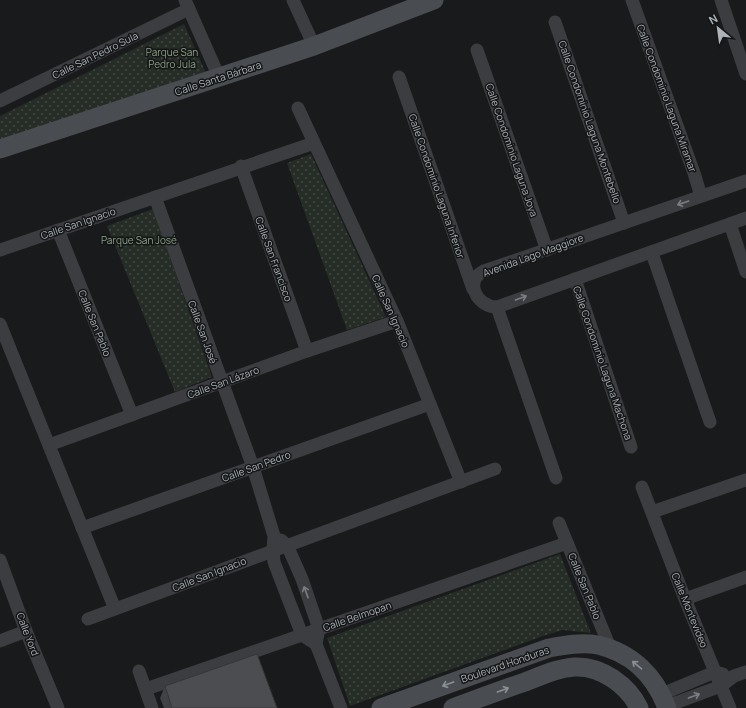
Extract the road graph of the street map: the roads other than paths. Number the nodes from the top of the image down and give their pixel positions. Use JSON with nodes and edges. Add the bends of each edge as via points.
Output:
{"nodes":[{"id":1,"x":293,"y":0,"type":"edge"},
{"id":2,"x":434,"y":0,"type":"edge"},
{"id":3,"x":632,"y":0,"type":"edge"},
{"id":4,"x":721,"y":0,"type":"edge"},
{"id":5,"x":187,"y":4,"type":"edge"},
{"id":6,"x":555,"y":22,"type":"dead end"},
{"id":7,"x":314,"y":46,"type":"junction"},
{"id":8,"x":477,"y":50,"type":"dead end"},
{"id":9,"x":746,"y":74,"type":"edge"},
{"id":10,"x":219,"y":77,"type":"junction"},
{"id":11,"x":399,"y":77,"type":"dead end"},
{"id":12,"x":0,"y":101,"type":"edge"},
{"id":13,"x":298,"y":108,"type":"dead end"},
{"id":14,"x":314,"y":143,"type":"junction"},
{"id":15,"x":0,"y":149,"type":"edge"},
{"id":16,"x":241,"y":166,"type":"junction"},
{"id":17,"x":746,"y":181,"type":"edge"},
{"id":18,"x":701,"y":196,"type":"junction"},
{"id":19,"x":155,"y":197,"type":"junction"},
{"id":20,"x":746,"y":218,"type":"edge"},
{"id":21,"x":624,"y":223,"type":"junction"},
{"id":22,"x":730,"y":224,"type":"junction"},
{"id":23,"x":58,"y":230,"type":"junction"},
{"id":24,"x":0,"y":250,"type":"edge"},
{"id":25,"x":547,"y":250,"type":"junction"},
{"id":26,"x":651,"y":252,"type":"junction"},
{"id":27,"x":746,"y":272,"type":"edge"},
{"id":28,"x":575,"y":279,"type":"junction"},
{"id":29,"x":475,"y":294,"type":"junction"},
{"id":30,"x":497,"y":307,"type":"junction"},
{"id":31,"x":397,"y":321,"type":"junction"},
{"id":32,"x":0,"y":324,"type":"edge"},
{"id":33,"x":307,"y":351,"type":"junction"},
{"id":34,"x":222,"y":382,"type":"junction"},
{"id":35,"x":430,"y":404,"type":"junction"},
{"id":36,"x":132,"y":415,"type":"junction"},
{"id":37,"x":710,"y":422,"type":"dead end"},
{"id":38,"x":49,"y":445,"type":"junction"},
{"id":39,"x":631,"y":447,"type":"dead end"},
{"id":40,"x":253,"y":467,"type":"junction"},
{"id":41,"x":495,"y":469,"type":"dead end"},
{"id":42,"x":556,"y":478,"type":"dead end"},
{"id":43,"x":746,"y":480,"type":"edge"},
{"id":44,"x":461,"y":482,"type":"junction"},
{"id":45,"x":642,"y":487,"type":"dead end"},
{"id":46,"x":652,"y":512,"type":"junction"},
{"id":47,"x":559,"y":523,"type":"dead end"},
{"id":48,"x":82,"y":528,"type":"junction"},
{"id":49,"x":274,"y":536,"type":"junction"},
{"id":50,"x":567,"y":543,"type":"junction"},
{"id":51,"x":287,"y":545,"type":"junction"},
{"id":52,"x":273,"y":550,"type":"junction"},
{"id":53,"x":0,"y":560,"type":"edge"},
{"id":54,"x":746,"y":577,"type":"edge"},
{"id":55,"x":685,"y":599,"type":"junction"},
{"id":56,"x":115,"y":610,"type":"junction"},
{"id":57,"x":88,"y":619,"type":"dead end"},
{"id":58,"x":319,"y":629,"type":"junction"},
{"id":59,"x":26,"y":631,"type":"junction"},
{"id":60,"x":302,"y":635,"type":"junction"},
{"id":61,"x":0,"y":641,"type":"edge"},
{"id":62,"x":316,"y":644,"type":"junction"},
{"id":63,"x":610,"y":650,"type":"junction"},
{"id":64,"x":139,"y":670,"type":"dead end"},
{"id":65,"x":715,"y":672,"type":"junction"},
{"id":66,"x":740,"y":674,"type":"edge"},
{"id":67,"x":721,"y":686,"type":"junction"},
{"id":68,"x":146,"y":689,"type":"junction"},
{"id":69,"x":665,"y":703,"type":"edge"},
{"id":70,"x":638,"y":707,"type":"edge"},
{"id":71,"x":58,"y":708,"type":"edge"},
{"id":72,"x":152,"y":708,"type":"edge"},
{"id":73,"x":341,"y":708,"type":"edge"},
{"id":74,"x":381,"y":708,"type":"edge"},
{"id":75,"x":453,"y":708,"type":"edge"},
{"id":76,"x":730,"y":708,"type":"edge"}],
"edges":[{"from":1,"to":7,"type":"street"},
{"from":2,"to":7,"type":"street","name":"Calle Santa Bárbara"},
{"from":3,"to":18,"type":"street","name":"Calle Condominio Laguna Miramar"},
{"from":4,"to":9,"type":"street"},
{"from":5,"to":10,"type":"street"},
{"from":5,"to":12,"type":"street","name":"Calle San Pedro Sula"},
{"from":6,"to":21,"type":"street","name":"Calle Condominio Laguna Montebello"},
{"from":7,"to":10,"type":"street","name":"Calle Santa Bárbara"},
{"from":8,"to":25,"type":"street","name":"Calle Condominio Laguna Joya"},
{"from":10,"to":15,"type":"street","name":"Calle Santa Bárbara"},
{"from":11,"to":29,"type":"street","name":"Calle Condominio Laguna Inferior"},
{"from":13,"to":14,"type":"street","name":"Calle San Ignacio"},
{"from":14,"to":16,"type":"street","name":"Calle San Ignacio"},
{"from":14,"to":31,"type":"street","name":"Calle San Ignacio"},
{"from":16,"to":19,"type":"street","name":"Calle San Ignacio"},
{"from":16,"to":33,"type":"street","name":"Calle San Francisco"},
{"from":17,"to":18,"type":"street","name":"Avenida Lago Maggiore"},
{"from":18,"to":21,"type":"street","name":"Avenida Lago Maggiore","one_way":true},
{"from":19,"to":23,"type":"street","name":"Calle San Ignacio"},
{"from":19,"to":34,"type":"street","name":"Calle San José"},
{"from":20,"to":22,"type":"street"},
{"from":21,"to":25,"type":"street","name":"Avenida Lago Maggiore"},
{"from":22,"to":26,"type":"street"},
{"from":22,"to":27,"type":"street"},
{"from":23,"to":24,"type":"street","name":"Calle San Ignacio"},
{"from":23,"to":36,"type":"street","name":"Calle San Pablo"},
{"from":25,"to":29,"type":"street","name":"Avenida Lago Maggiore","via":[[480,273],[475,279]]},
{"from":26,"to":28,"type":"street"},
{"from":26,"to":37,"type":"street"},
{"from":30,"to":28,"type":"street","one_way":true},
{"from":28,"to":39,"type":"street","name":"Calle Condominio Laguna Machona"},
{"from":29,"to":30,"type":"street","via":[[484,304]]},
{"from":30,"to":42,"type":"street"},
{"from":31,"to":33,"type":"street","name":"Calle San Lázaro"},
{"from":31,"to":35,"type":"street","name":"Calle San Ignacio"},
{"from":32,"to":38,"type":"street"},
{"from":33,"to":34,"type":"street","name":"Calle San Lázaro"},
{"from":34,"to":36,"type":"street","name":"Calle San Lázaro"},
{"from":34,"to":40,"type":"street","name":"Calle San José"},
{"from":35,"to":40,"type":"street","name":"Calle San Pedro"},
{"from":35,"to":44,"type":"street","name":"Calle San Ignacio"},
{"from":36,"to":38,"type":"street","name":"Calle San Lázaro"},
{"from":38,"to":48,"type":"street"},
{"from":40,"to":48,"type":"street","name":"Calle San Pedro"},
{"from":40,"to":49,"type":"street","name":"Calle San José"},
{"from":41,"to":44,"type":"street","name":"Calle San Ignacio"},
{"from":43,"to":46,"type":"street"},
{"from":44,"to":51,"type":"street","name":"Calle San Ignacio"},
{"from":45,"to":46,"type":"street","name":"Calle Montevideo"},
{"from":46,"to":55,"type":"street","name":"Calle Montevideo"},
{"from":47,"to":50,"type":"street","name":"Calle San Pablo"},
{"from":48,"to":56,"type":"street"},
{"from":49,"to":51,"type":"street"},
{"from":49,"to":52,"type":"street","name":"Calle San José"},
{"from":50,"to":58,"type":"street","name":"Calle Belmopan"},
{"from":50,"to":63,"type":"street","name":"Calle San Pablo"},
{"from":51,"to":52,"type":"street","name":"Calle San Ignacio"},
{"from":58,"to":51,"type":"street","one_way":true},
{"from":52,"to":56,"type":"street","name":"Calle San Ignacio"},
{"from":52,"to":60,"type":"street","name":"Calle San José","via":[[274,562]]},
{"from":53,"to":59,"type":"street","name":"Calle Yord"},
{"from":54,"to":55,"type":"street"},
{"from":55,"to":65,"type":"street","name":"Calle Montevideo"},
{"from":56,"to":57,"type":"street","name":"Calle San Ignacio"},
{"from":58,"to":60,"type":"street","name":"Calle Belmopan"},
{"from":58,"to":62,"type":"street"},
{"from":59,"to":61,"type":"street"},
{"from":59,"to":71,"type":"street","name":"Calle Yord"},
{"from":60,"to":62,"type":"street"},
{"from":60,"to":68,"type":"street","name":"Calle Belmopan"},
{"from":62,"to":73,"type":"street"},
{"from":69,"to":63,"type":"street","name":"Boulevard Honduras","one_way":true,"via":[[653,680],[635,662]]},
{"from":63,"to":74,"type":"street","name":"Boulevard Honduras","one_way":true,"via":[[597,645],[572,644],[549,648]]},
{"from":64,"to":68,"type":"street"},
{"from":65,"to":66,"type":"street"},
{"from":65,"to":67,"type":"street","name":"Calle Montevideo"},
{"from":65,"to":69,"type":"street"},
{"from":66,"to":67,"type":"street"},
{"from":69,"to":67,"type":"street","one_way":true},
{"from":67,"to":76,"type":"street","name":"Calle Montevideo"},
{"from":68,"to":72,"type":"street"},
{"from":75,"to":70,"type":"street","one_way":true,"via":[[556,670],[576,667],[610,676],[630,695]]}]}
